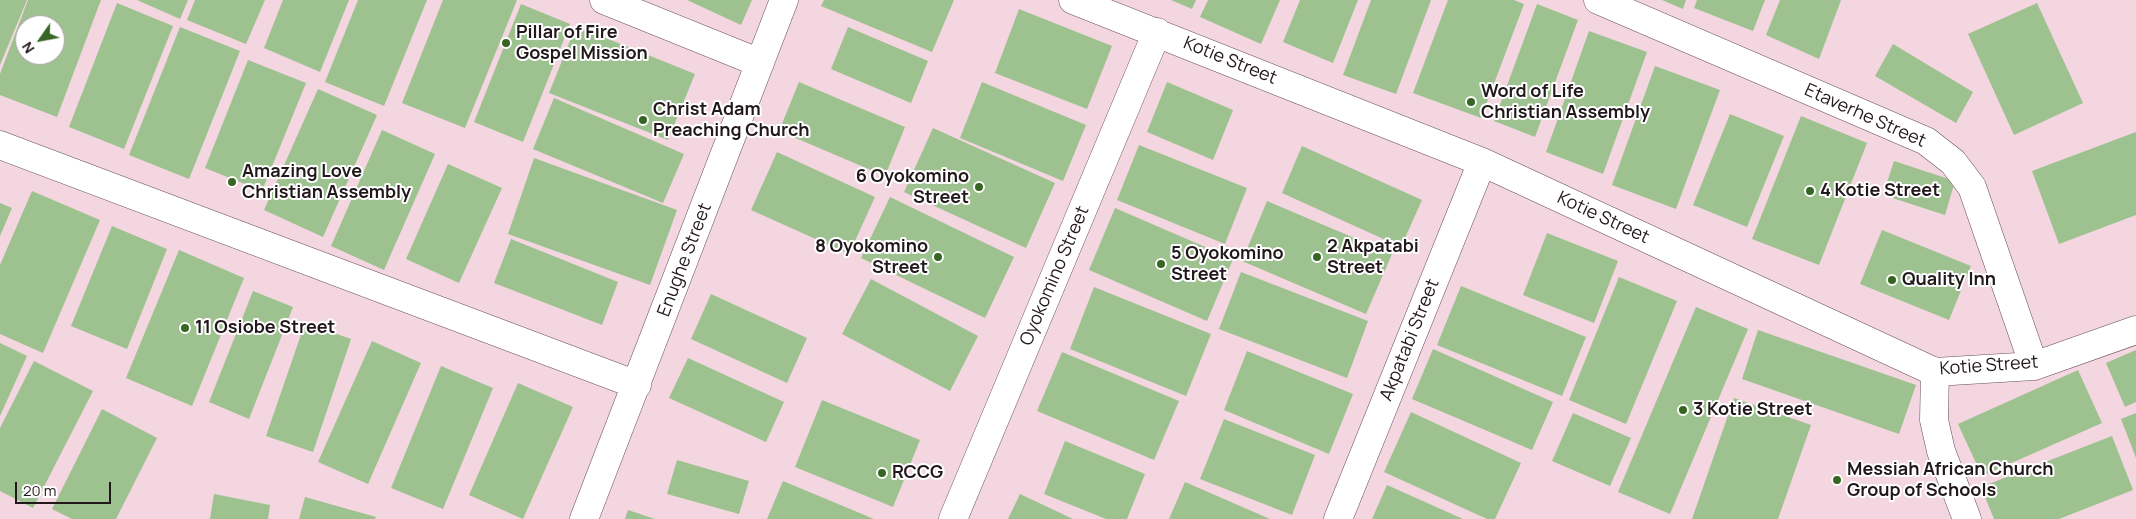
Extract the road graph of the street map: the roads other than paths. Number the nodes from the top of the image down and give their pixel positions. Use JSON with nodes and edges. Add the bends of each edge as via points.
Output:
{"nodes":[{"id":1,"x":604,"y":0,"type":"edge"},
{"id":2,"x":784,"y":0,"type":"edge"},
{"id":3,"x":1073,"y":0,"type":"edge"},
{"id":4,"x":1598,"y":0,"type":"edge"},
{"id":5,"x":1157,"y":32,"type":"junction"},
{"id":6,"x":760,"y":63,"type":"junction"},
{"id":7,"x":0,"y":145,"type":"edge"},
{"id":8,"x":1482,"y":162,"type":"junction"},
{"id":9,"x":2136,"y":330,"type":"edge"},
{"id":10,"x":2034,"y":366,"type":"junction"},
{"id":11,"x":1935,"y":372,"type":"junction"},
{"id":12,"x":637,"y":385,"type":"junction"},
{"id":13,"x":584,"y":519,"type":"edge"},
{"id":14,"x":953,"y":519,"type":"edge"},
{"id":15,"x":1338,"y":519,"type":"edge"},
{"id":16,"x":1967,"y":519,"type":"edge"}],
"edges":[{"from":1,"to":6,"type":"street"},
{"from":2,"to":6,"type":"street","name":"Enughe Street"},
{"from":3,"to":5,"type":"street","name":"Kotie Street"},
{"from":4,"to":10,"type":"street","name":"Etaverhe Street","via":[[1926,141],[1954,162],[1972,187]]},
{"from":5,"to":8,"type":"street","name":"Kotie Street"},
{"from":5,"to":14,"type":"street","name":"Oyokomino Street"},
{"from":6,"to":12,"type":"street","name":"Enughe Street"},
{"from":7,"to":12,"type":"street"},
{"from":8,"to":11,"type":"street","name":"Kotie Street"},
{"from":8,"to":15,"type":"street","name":"Akpatabi Street"},
{"from":9,"to":10,"type":"street","name":"Kotie Street"},
{"from":10,"to":11,"type":"street","name":"Kotie Street"},
{"from":11,"to":16,"type":"street","via":[[1934,420],[1941,451]]},
{"from":12,"to":13,"type":"street","name":"Enughe Street"}]}
